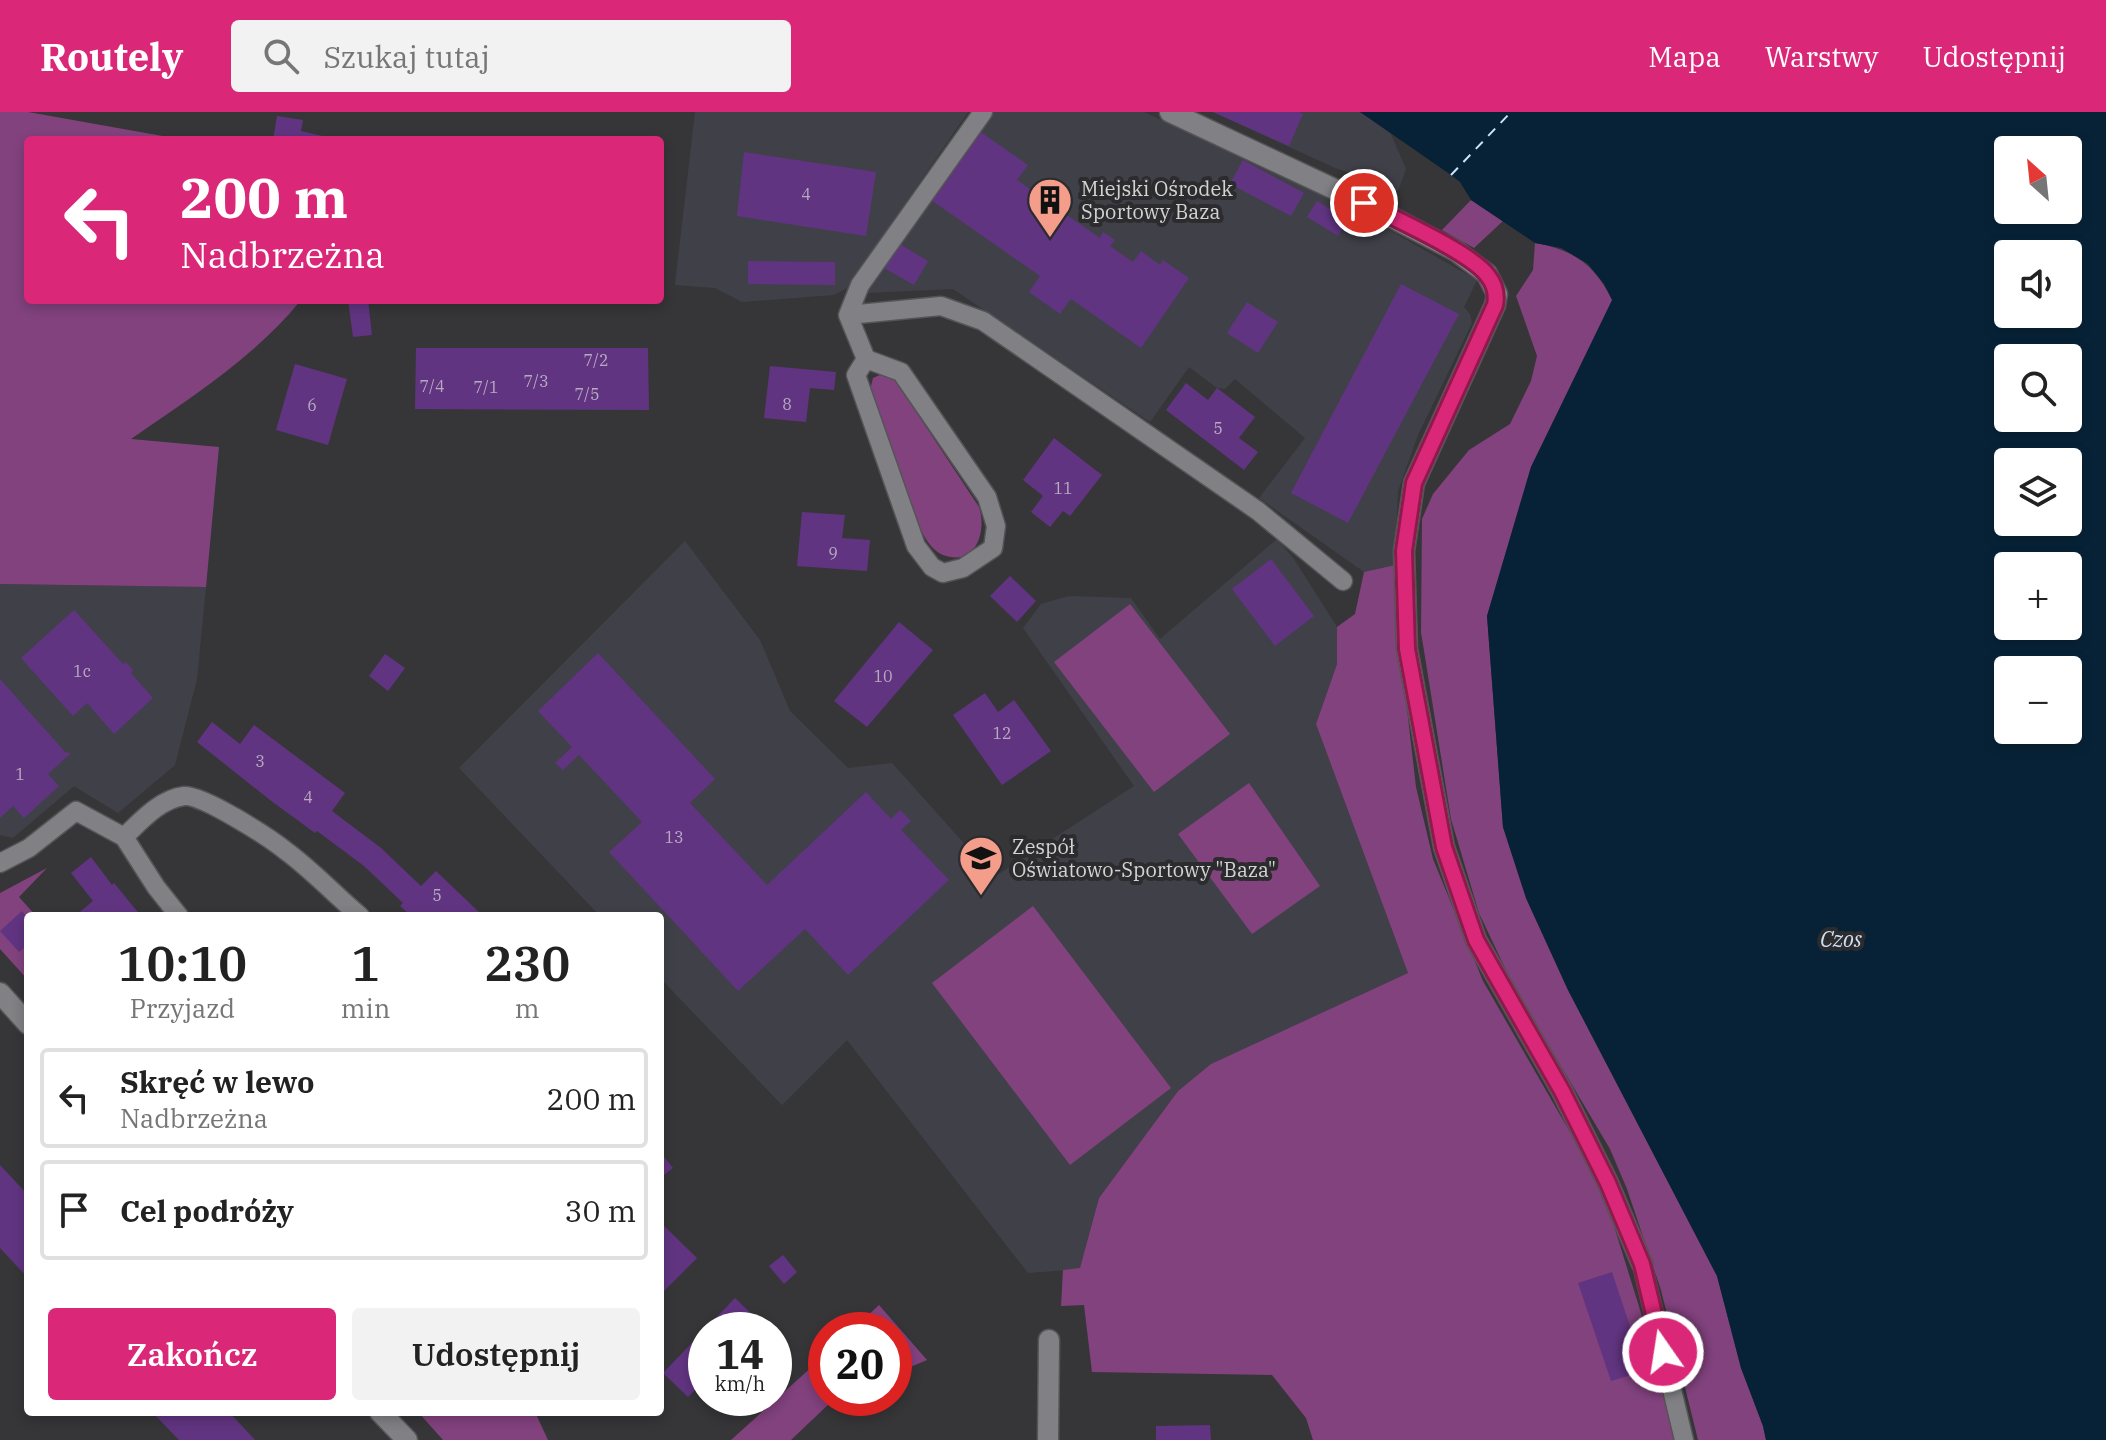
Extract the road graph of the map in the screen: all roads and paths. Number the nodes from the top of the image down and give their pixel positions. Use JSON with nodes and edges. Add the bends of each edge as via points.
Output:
{"nodes":[{"id":1,"x":983,"y":112,"type":"edge"},
{"id":2,"x":1170,"y":112,"type":"edge"},
{"id":3,"x":848,"y":315,"type":"junction"},
{"id":4,"x":866,"y":359,"type":"junction"},
{"id":5,"x":1343,"y":581,"type":"dead end"},
{"id":6,"x":124,"y":837,"type":"junction"},
{"id":7,"x":0,"y":863,"type":"edge"},
{"id":8,"x":176,"y":912,"type":"edge"},
{"id":9,"x":355,"y":912,"type":"edge"},
{"id":10,"x":0,"y":993,"type":"edge"},
{"id":11,"x":24,"y":1020,"type":"edge"},
{"id":12,"x":1642,"y":1264,"type":"joint"},
{"id":13,"x":1049,"y":1340,"type":"dead end"},
{"id":14,"x":384,"y":1416,"type":"edge"},
{"id":15,"x":407,"y":1440,"type":"edge"},
{"id":16,"x":1048,"y":1440,"type":"edge"},
{"id":17,"x":1684,"y":1440,"type":"edge"}],
"edges":[{"from":1,"to":3,"type":"lane","via":[[860,285]]},
{"from":2,"to":12,"type":"street","via":[[1456,251],[1487,274],[1497,294],[1414,483],[1404,551],[1407,649],[1444,847],[1476,940],[1562,1091]]},
{"from":3,"to":4,"type":"lane"},
{"from":3,"to":5,"type":"lane","via":[[941,306],[983,321],[1258,511]]},
{"from":4,"to":4,"type":"lane","via":[[901,372],[987,497],[996,526],[993,548],[963,568],[943,573],[916,546],[856,375]]},
{"from":6,"to":7,"type":"lane","via":[[76,811]]},
{"from":6,"to":8,"type":"lane"},
{"from":6,"to":9,"type":"lane","via":[[169,800],[188,795],[286,851]]},
{"from":10,"to":11,"type":"street"},
{"from":12,"to":17,"type":"lane"},
{"from":13,"to":16,"type":"street"},
{"from":14,"to":15,"type":"street"}]}
